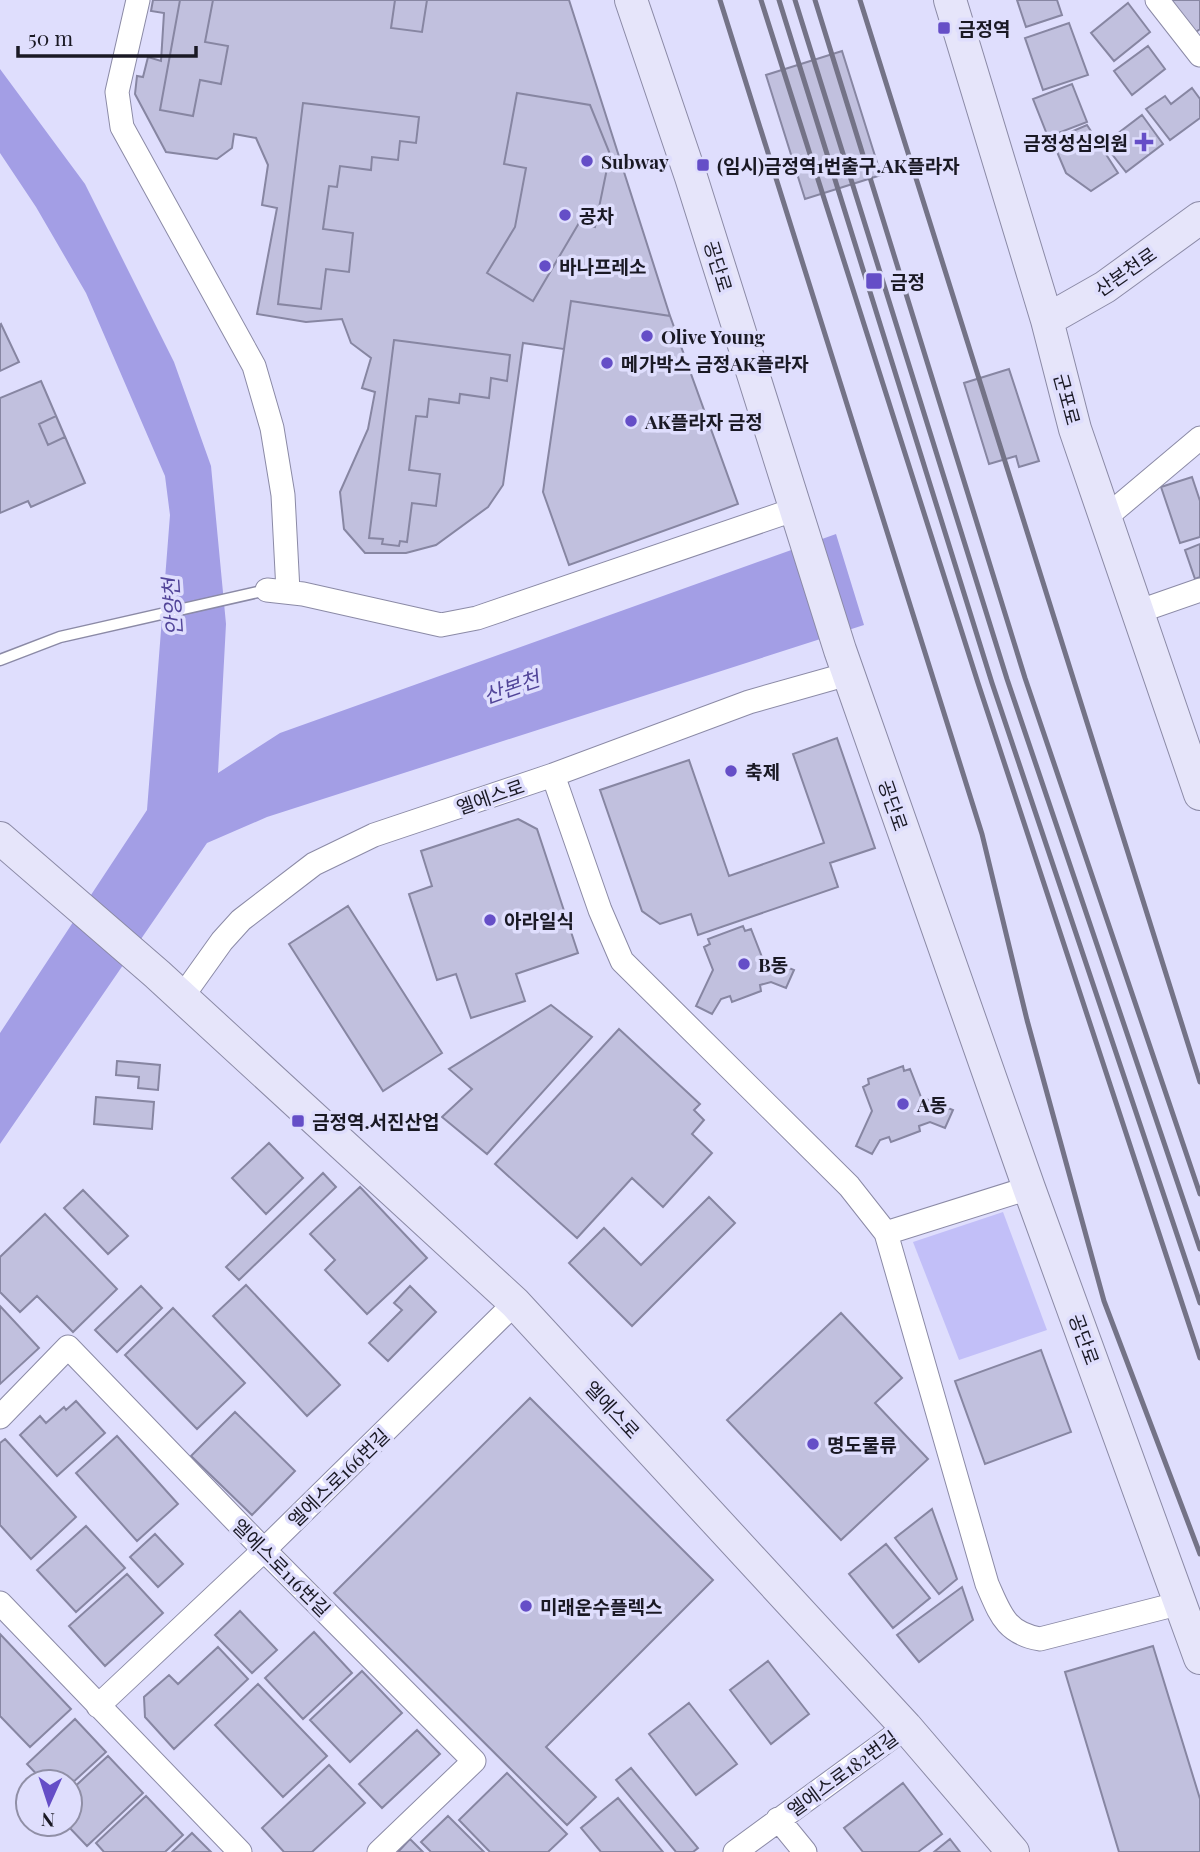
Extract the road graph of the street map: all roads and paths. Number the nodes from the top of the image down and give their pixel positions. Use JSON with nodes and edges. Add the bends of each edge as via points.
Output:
{"nodes":[{"id":1,"x":138,"y":0,"type":"edge"},
{"id":2,"x":631,"y":0,"type":"edge"},
{"id":3,"x":950,"y":0,"type":"edge"},
{"id":4,"x":1157,"y":0,"type":"edge"},
{"id":5,"x":1200,"y":55,"type":"edge"},
{"id":6,"x":1200,"y":218,"type":"edge"},
{"id":7,"x":1047,"y":320,"type":"junction"},
{"id":8,"x":1200,"y":440,"type":"edge"},
{"id":9,"x":796,"y":509,"type":"junction"},
{"id":10,"x":1108,"y":528,"type":"junction"},
{"id":11,"x":277,"y":590,"type":"junction"},
{"id":12,"x":1200,"y":590,"type":"edge"},
{"id":13,"x":1137,"y":612,"type":"junction"},
{"id":14,"x":0,"y":660,"type":"edge"},
{"id":15,"x":844,"y":662,"type":"junction"},
{"id":16,"x":553,"y":775,"type":"junction"},
{"id":17,"x":1200,"y":794,"type":"edge"},
{"id":18,"x":0,"y":838,"type":"edge"},
{"id":19,"x":182,"y":997,"type":"junction"},
{"id":20,"x":1029,"y":1188,"type":"junction"},
{"id":21,"x":887,"y":1233,"type":"junction"},
{"id":22,"x":515,"y":1303,"type":"junction"},
{"id":23,"x":0,"y":1417,"type":"edge"},
{"id":24,"x":264,"y":1550,"type":"junction"},
{"id":25,"x":0,"y":1603,"type":"edge"},
{"id":26,"x":1181,"y":1603,"type":"junction"},
{"id":27,"x":1200,"y":1658,"type":"edge"},
{"id":28,"x":98,"y":1706,"type":"junction"},
{"id":29,"x":906,"y":1727,"type":"junction"},
{"id":30,"x":778,"y":1819,"type":"junction"},
{"id":31,"x":240,"y":1852,"type":"edge"},
{"id":32,"x":379,"y":1852,"type":"edge"},
{"id":33,"x":735,"y":1852,"type":"edge"},
{"id":34,"x":805,"y":1852,"type":"edge"},
{"id":35,"x":1013,"y":1852,"type":"edge"}],
"edges":[{"from":1,"to":11,"type":"street","via":[[117,92],[122,127],[254,366],[272,428],[283,495]]},
{"from":2,"to":9,"type":"street","name":"공단로"},
{"from":3,"to":7,"type":"street","name":"군포로"},
{"from":4,"to":5,"type":"street"},
{"from":6,"to":7,"type":"street","name":"산본천로","via":[[1105,287]]},
{"from":7,"to":10,"type":"street","name":"군포로","via":[[1075,429]]},
{"from":8,"to":10,"type":"street"},
{"from":9,"to":11,"type":"street","via":[[477,618],[441,625]]},
{"from":9,"to":15,"type":"street","name":"공단로"},
{"from":10,"to":13,"type":"street","name":"군포로"},
{"from":11,"to":14,"type":"lane","via":[[60,637]]},
{"from":12,"to":13,"type":"street"},
{"from":13,"to":17,"type":"street","name":"군포로"},
{"from":15,"to":16,"type":"street","name":"엘에스로"},
{"from":15,"to":20,"type":"street","name":"공단로"},
{"from":16,"to":19,"type":"street","name":"엘에스로","via":[[374,835],[314,864],[241,920]]},
{"from":16,"to":21,"type":"street","via":[[622,961],[839,1176]]},
{"from":18,"to":19,"type":"street","name":"엘에스로"},
{"from":19,"to":22,"type":"street","name":"엘에스로"},
{"from":20,"to":21,"type":"street"},
{"from":20,"to":26,"type":"street","name":"공단로"},
{"from":21,"to":26,"type":"street","via":[[987,1584],[1011,1629],[1040,1639]]},
{"from":22,"to":24,"type":"street","name":"엘에스로166번길"},
{"from":22,"to":29,"type":"street","name":"엘에스로"},
{"from":23,"to":24,"type":"street","name":"엘에스로116번길","via":[[68,1348]]},
{"from":24,"to":28,"type":"street","name":"엘에스로166번길"},
{"from":24,"to":32,"type":"street","name":"엘에스로116번길","via":[[474,1761]]},
{"from":25,"to":28,"type":"street"},
{"from":26,"to":27,"type":"street","name":"공단로"},
{"from":28,"to":31,"type":"street"},
{"from":29,"to":30,"type":"street","name":"엘에스로182번길"},
{"from":29,"to":35,"type":"street","name":"엘에스로"},
{"from":30,"to":33,"type":"street","name":"엘에스로182번길"},
{"from":30,"to":34,"type":"street","name":"엘에스로182번길"}]}
